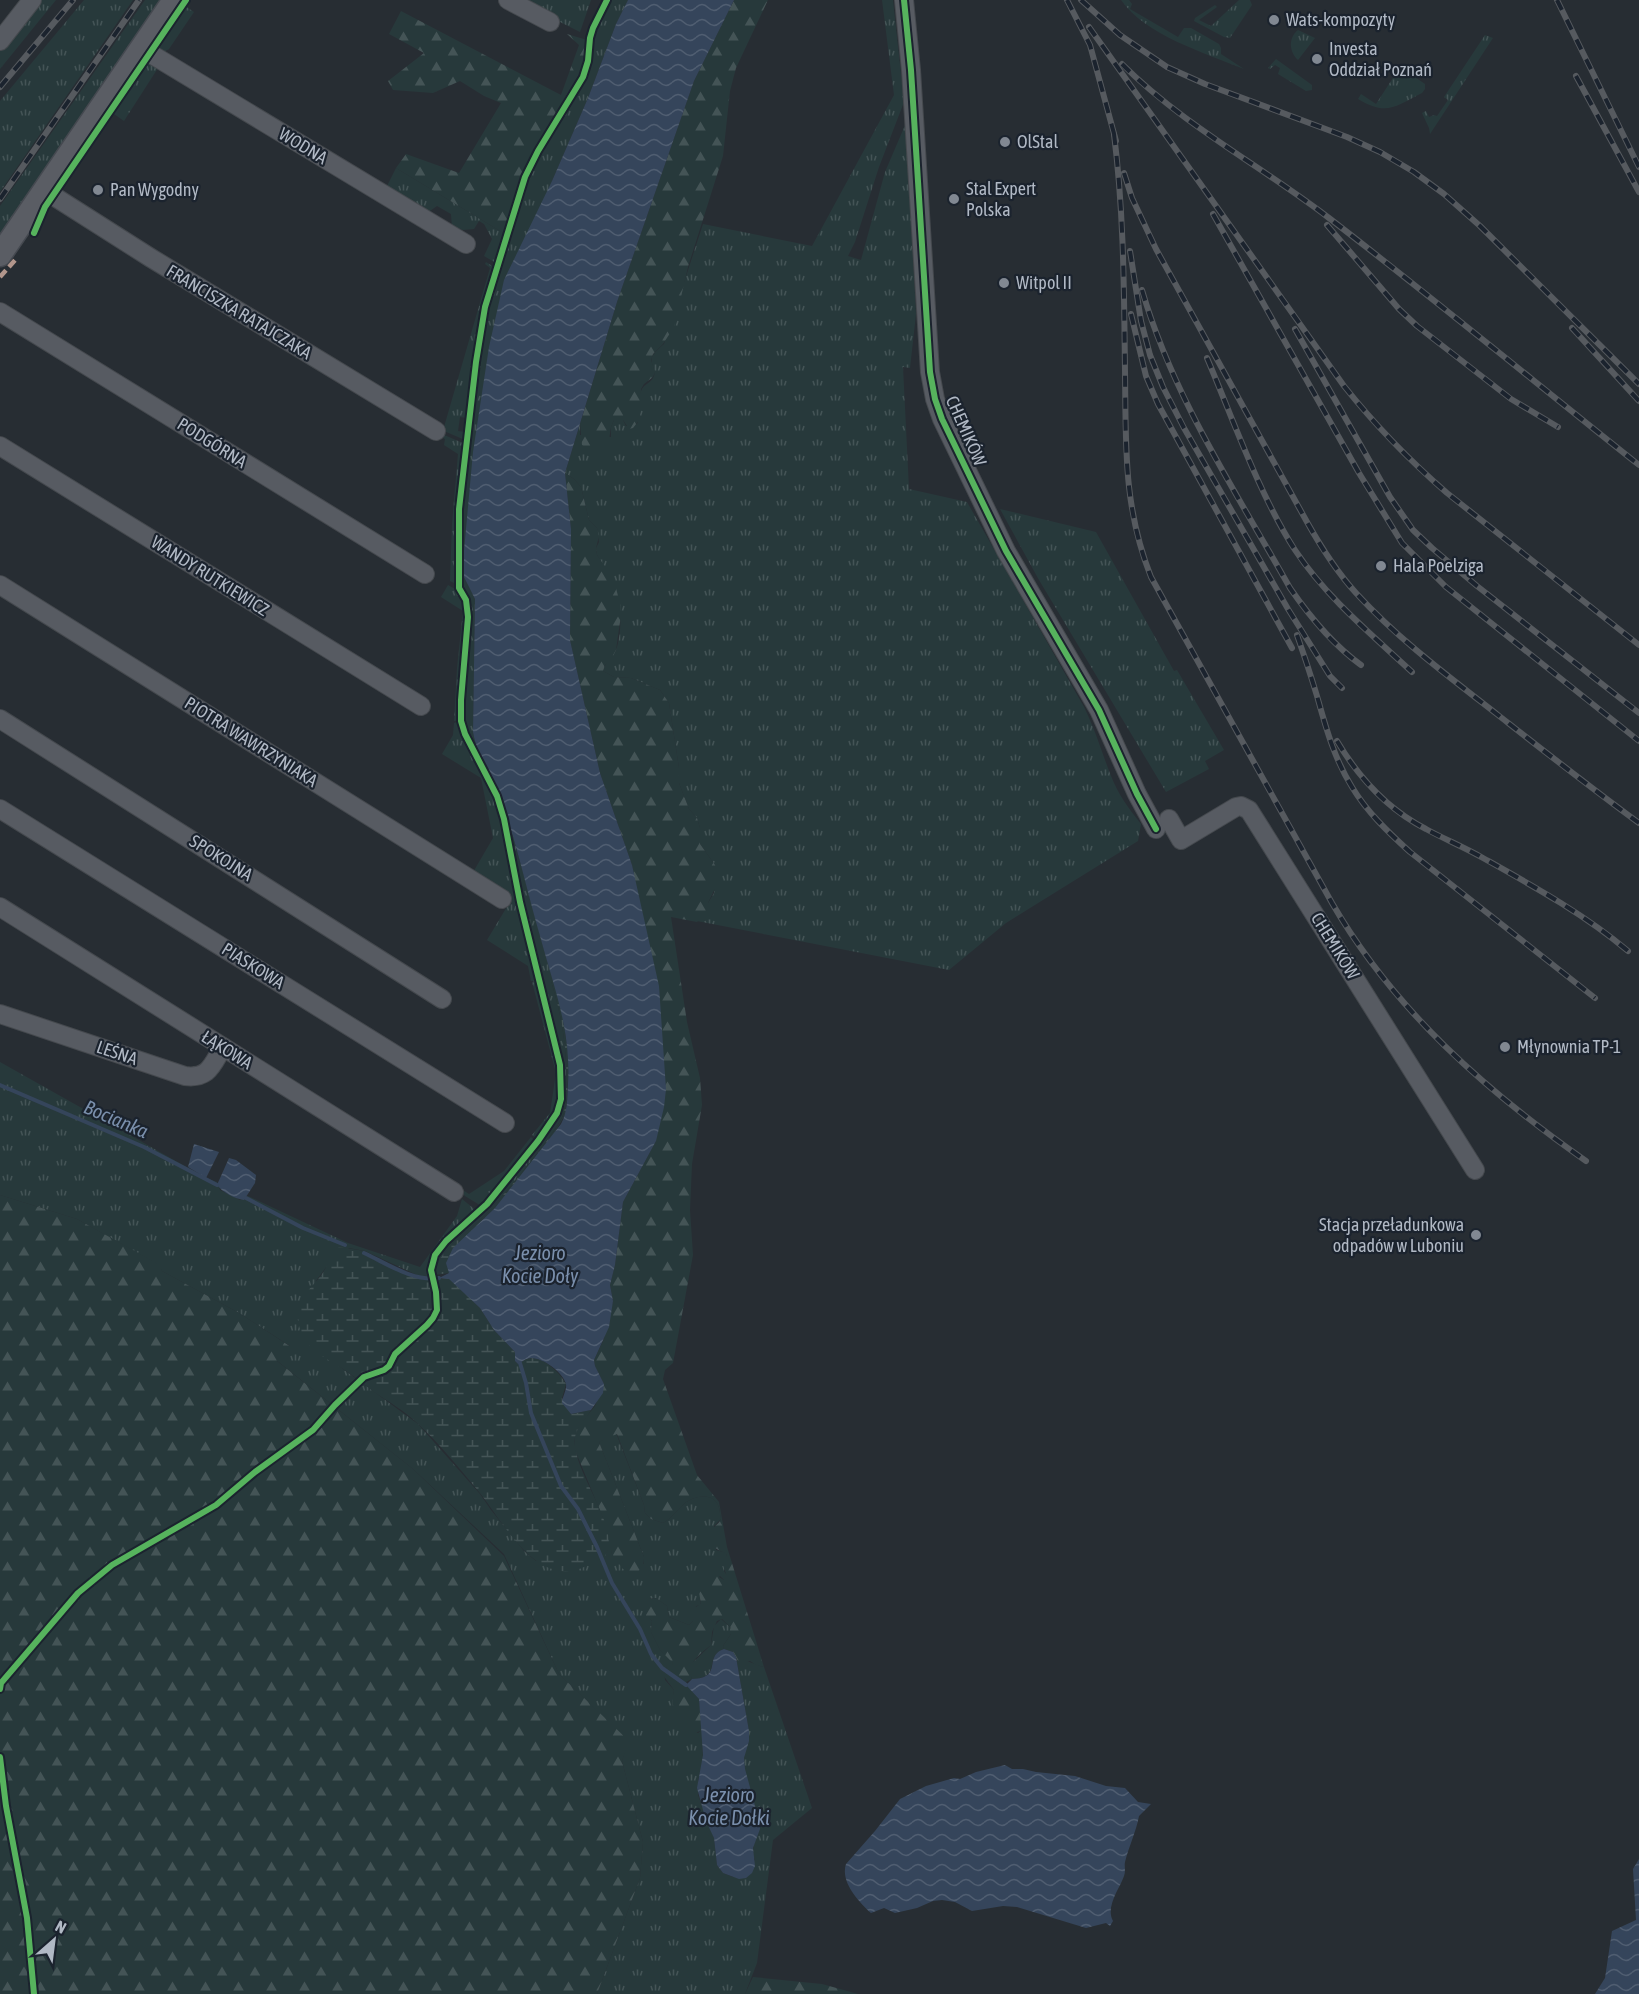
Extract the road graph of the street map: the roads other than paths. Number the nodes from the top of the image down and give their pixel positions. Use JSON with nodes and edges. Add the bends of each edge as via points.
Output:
{"nodes":[{"id":1,"x":32,"y":0,"type":"edge"},
{"id":2,"x":174,"y":0,"type":"edge"},
{"id":3,"x":508,"y":0,"type":"edge"},
{"id":4,"x":904,"y":0,"type":"edge"},
{"id":5,"x":550,"y":22,"type":"dead end"},
{"id":6,"x":0,"y":40,"type":"edge"},
{"id":7,"x":141,"y":48,"type":"junction"},
{"id":8,"x":44,"y":190,"type":"junction"},
{"id":9,"x":466,"y":244,"type":"dead end"},
{"id":10,"x":0,"y":255,"type":"edge"},
{"id":11,"x":0,"y":312,"type":"edge"},
{"id":12,"x":436,"y":432,"type":"dead end"},
{"id":13,"x":0,"y":446,"type":"edge"},
{"id":14,"x":425,"y":574,"type":"dead end"},
{"id":15,"x":0,"y":585,"type":"edge"},
{"id":16,"x":421,"y":706,"type":"dead end"},
{"id":17,"x":0,"y":719,"type":"edge"},
{"id":18,"x":0,"y":809,"type":"edge"},
{"id":19,"x":502,"y":899,"type":"dead end"},
{"id":20,"x":0,"y":908,"type":"edge"},
{"id":21,"x":442,"y":999,"type":"dead end"},
{"id":22,"x":0,"y":1014,"type":"edge"},
{"id":23,"x":222,"y":1047,"type":"junction"},
{"id":24,"x":505,"y":1123,"type":"dead end"},
{"id":25,"x":1474,"y":1170,"type":"dead end"},
{"id":26,"x":454,"y":1192,"type":"dead end"}],
"edges":[{"from":1,"to":6,"type":"street"},
{"from":2,"to":7,"type":"main road"},
{"from":3,"to":5,"type":"street"},
{"from":4,"to":25,"type":"street","name":"CHEMIKÓW","via":[[930,372],[942,419],[996,531],[1099,710],[1137,794],[1162,824],[1182,840],[1236,807],[1249,810]]},
{"from":7,"to":8,"type":"main road"},
{"from":7,"to":9,"type":"street","name":"WODNA"},
{"from":8,"to":10,"type":"main road"},
{"from":8,"to":12,"type":"street","name":"FRANCISZKA RATAJCZAKA"},
{"from":11,"to":14,"type":"street","name":"PODGÓRNA"},
{"from":13,"to":16,"type":"street","name":"WANDY RUTKIEWICZ"},
{"from":15,"to":19,"type":"street","name":"PIOTRA WAWRZYNIAKA"},
{"from":17,"to":21,"type":"street","name":"SPOKOJNA"},
{"from":18,"to":24,"type":"street","name":"PIASKOWA"},
{"from":20,"to":23,"type":"street","name":"ŁĄKOWA"},
{"from":22,"to":23,"type":"street","name":"LEŚNA","via":[[185,1076],[201,1076]]},
{"from":23,"to":26,"type":"street","name":"ŁĄKOWA"}]}
